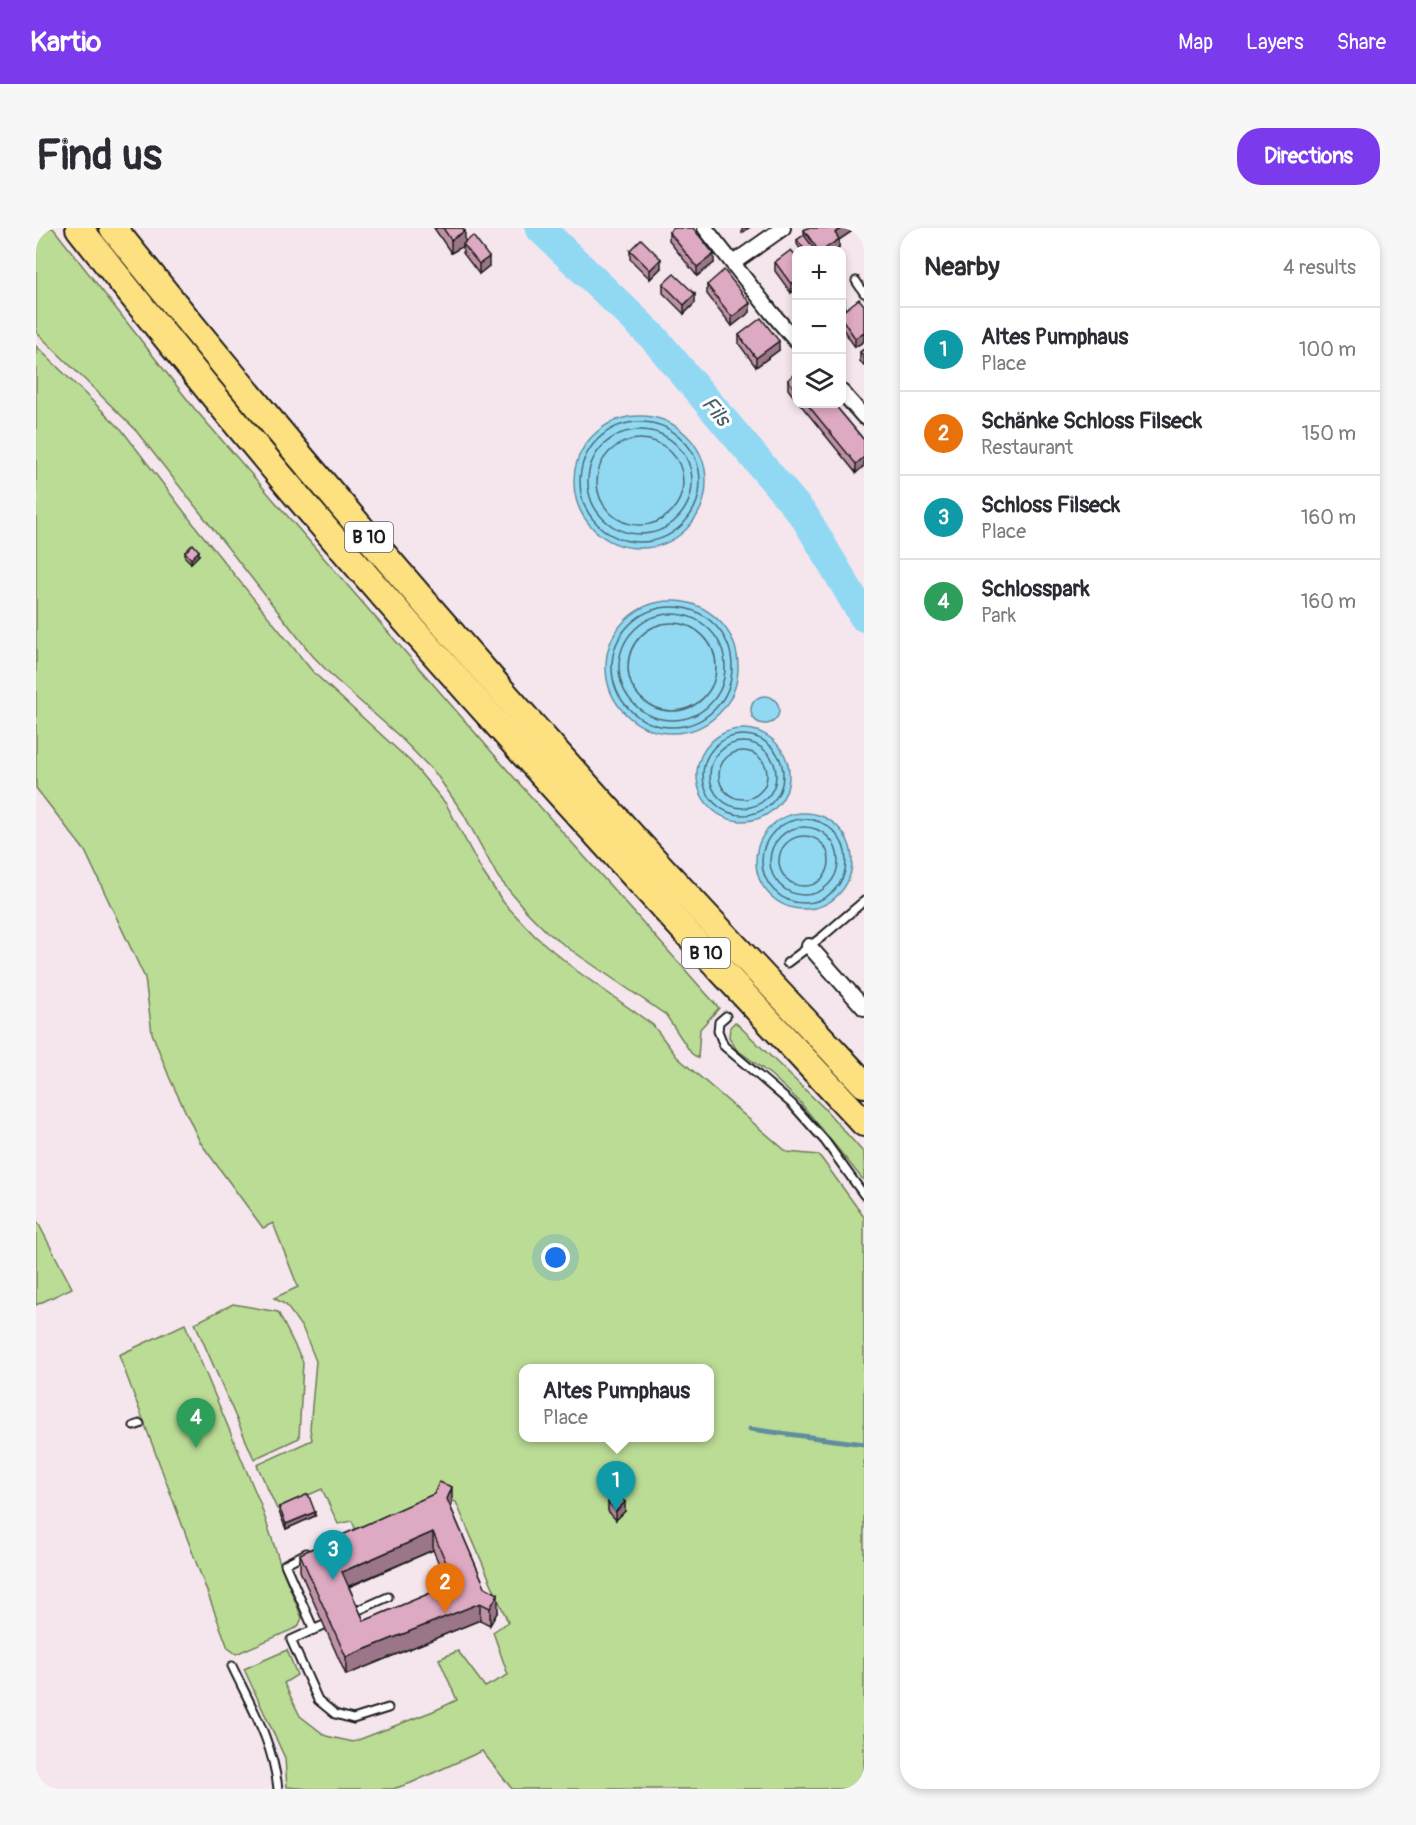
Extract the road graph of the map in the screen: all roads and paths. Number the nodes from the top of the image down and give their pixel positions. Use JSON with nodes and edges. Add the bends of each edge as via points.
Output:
{"nodes":[{"id":1,"x":79,"y":228,"type":"edge"},
{"id":2,"x":113,"y":228,"type":"edge"},
{"id":3,"x":705,"y":228,"type":"edge"},
{"id":4,"x":783,"y":228,"type":"edge"},
{"id":5,"x":733,"y":263,"type":"junction"},
{"id":6,"x":856,"y":281,"type":"dead end"},
{"id":7,"x":864,"y":293,"type":"edge"},
{"id":8,"x":792,"y":336,"type":"edge"},
{"id":9,"x":846,"y":397,"type":"edge"},
{"id":10,"x":864,"y":417,"type":"edge"},
{"id":11,"x":864,"y":901,"type":"edge"},
{"id":12,"x":809,"y":946,"type":"junction"},
{"id":13,"x":787,"y":963,"type":"dead end"},
{"id":14,"x":864,"y":1008,"type":"edge"},
{"id":15,"x":726,"y":1016,"type":"dead end"},
{"id":16,"x":864,"y":1084,"type":"edge"},
{"id":17,"x":864,"y":1124,"type":"edge"},
{"id":18,"x":864,"y":1195,"type":"edge"},
{"id":19,"x":316,"y":1549,"type":"edge"},
{"id":20,"x":388,"y":1597,"type":"dead end"},
{"id":21,"x":352,"y":1613,"type":"edge"},
{"id":22,"x":324,"y":1625,"type":"edge"},
{"id":23,"x":314,"y":1630,"type":"junction"},
{"id":24,"x":232,"y":1666,"type":"dead end"},
{"id":25,"x":388,"y":1708,"type":"dead end"},
{"id":26,"x":278,"y":1789,"type":"edge"}],
"edges":[{"from":1,"to":17,"type":"highway","number":"B 10","via":[[340,546],[549,782]]},
{"from":2,"to":16,"type":"highway","number":"B 10","via":[[358,525],[518,710]]},
{"from":3,"to":5,"type":"street"},
{"from":4,"to":5,"type":"street"},
{"from":5,"to":8,"type":"street"},
{"from":6,"to":7,"type":"lane"},
{"from":9,"to":10,"type":"street"},
{"from":11,"to":12,"type":"lane"},
{"from":12,"to":13,"type":"lane"},
{"from":12,"to":14,"type":"street"},
{"from":15,"to":18,"type":"lane","via":[[719,1022],[718,1031],[724,1046],[792,1104]]},
{"from":19,"to":23,"type":"lane","via":[[285,1564]]},
{"from":20,"to":21,"type":"lane"},
{"from":22,"to":23,"type":"lane"},
{"from":23,"to":25,"type":"lane","via":[[291,1640],[318,1700],[335,1714],[353,1719]]},
{"from":24,"to":26,"type":"lane","via":[[268,1740]]}]}
